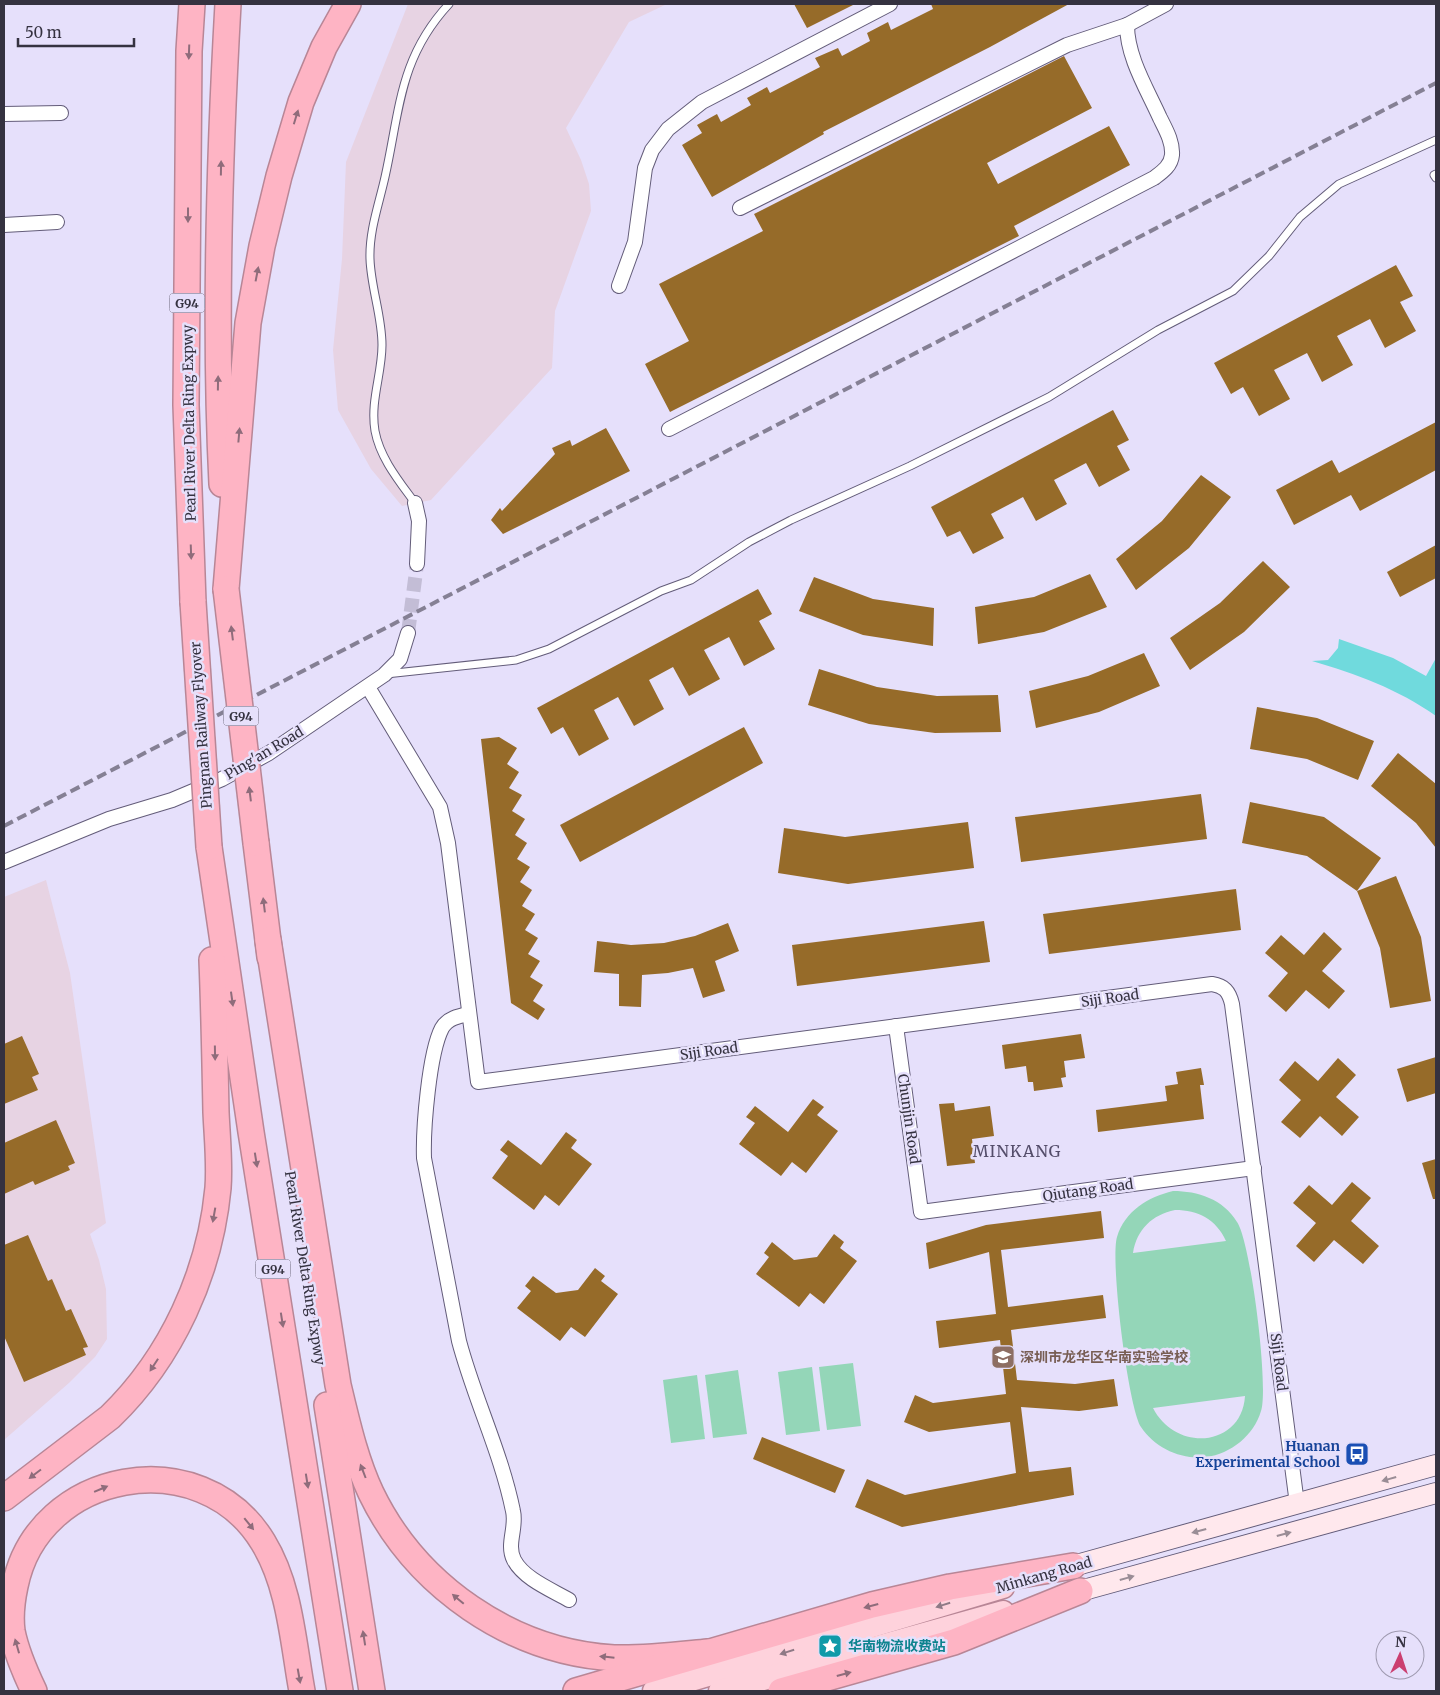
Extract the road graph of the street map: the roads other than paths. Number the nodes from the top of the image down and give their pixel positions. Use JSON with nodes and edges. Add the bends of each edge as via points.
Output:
{"nodes":[{"id":1,"x":192,"y":4,"type":"edge"},
{"id":2,"x":228,"y":4,"type":"edge"},
{"id":3,"x":348,"y":4,"type":"edge"},
{"id":4,"x":449,"y":4,"type":"edge"},
{"id":5,"x":890,"y":4,"type":"edge"},
{"id":6,"x":1166,"y":4,"type":"edge"},
{"id":7,"x":1127,"y":25,"type":"junction"},
{"id":8,"x":61,"y":113,"type":"dead end"},
{"id":9,"x":4,"y":114,"type":"edge"},
{"id":10,"x":1436,"y":140,"type":"edge"},
{"id":11,"x":1436,"y":174,"type":"edge"},
{"id":12,"x":1436,"y":178,"type":"edge"},
{"id":13,"x":740,"y":208,"type":"dead end"},
{"id":14,"x":57,"y":222,"type":"dead end"},
{"id":15,"x":4,"y":225,"type":"edge"},
{"id":16,"x":619,"y":286,"type":"dead end"},
{"id":17,"x":669,"y":429,"type":"dead end"},
{"id":18,"x":415,"y":503,"type":"joint"},
{"id":19,"x":417,"y":564,"type":"tunnel mouth"},
{"id":20,"x":226,"y":589,"type":"junction"},
{"id":21,"x":193,"y":602,"type":"joint"},
{"id":22,"x":408,"y":633,"type":"tunnel mouth"},
{"id":23,"x":384,"y":675,"type":"junction"},
{"id":24,"x":368,"y":687,"type":"junction"},
{"id":25,"x":209,"y":847,"type":"junction"},
{"id":26,"x":4,"y":862,"type":"edge"},
{"id":27,"x":268,"y":940,"type":"junction"},
{"id":28,"x":469,"y":1014,"type":"junction"},
{"id":29,"x":896,"y":1026,"type":"junction"},
{"id":30,"x":1254,"y":1168,"type":"junction"},
{"id":31,"x":922,"y":1212,"type":"joint"},
{"id":32,"x":1436,"y":1466,"type":"edge"},
{"id":33,"x":1436,"y":1493,"type":"edge"},
{"id":34,"x":4,"y":1498,"type":"edge"},
{"id":35,"x":1297,"y":1504,"type":"junction"},
{"id":36,"x":1223,"y":1525,"type":"junction"},
{"id":37,"x":1230,"y":1549,"type":"junction"},
{"id":38,"x":1073,"y":1566,"type":"junction"},
{"id":39,"x":1080,"y":1591,"type":"junction"},
{"id":40,"x":570,"y":1600,"type":"dead end"},
{"id":41,"x":708,"y":1652,"type":"junction"},
{"id":42,"x":372,"y":1689,"type":"edge"},
{"id":43,"x":34,"y":1691,"type":"edge"},
{"id":44,"x":302,"y":1691,"type":"edge"},
{"id":45,"x":340,"y":1691,"type":"edge"},
{"id":46,"x":576,"y":1691,"type":"edge"},
{"id":47,"x":654,"y":1691,"type":"edge"},
{"id":48,"x":720,"y":1691,"type":"edge"},
{"id":49,"x":780,"y":1691,"type":"edge"}],
"edges":[{"from":1,"to":21,"type":"highway","name":"Pearl River Delta Ring Expwy","number":"G94","one_way":true,"via":[[186,405]]},
{"from":20,"to":2,"type":"highway","name":"Pearl River Delta Ring Expwy","number":"G94","one_way":true,"via":[[218,396],[222,107]]},
{"from":20,"to":3,"type":"highway","one_way":true,"via":[[248,323],[262,246],[301,102],[324,47]]},
{"from":4,"to":18,"type":"lane","via":[[420,42],[408,68],[398,102],[371,242],[370,259],[382,326],[382,350],[373,407],[375,431],[380,450]]},
{"from":5,"to":16,"type":"street","via":[[702,102],[668,130],[652,150],[645,168],[635,242]]},
{"from":6,"to":7,"type":"street"},
{"from":7,"to":13,"type":"street","via":[[1067,45]]},
{"from":7,"to":17,"type":"street","via":[[1127,40],[1136,66],[1171,141],[1172,157],[1166,169]]},
{"from":8,"to":9,"type":"street"},
{"from":10,"to":23,"type":"lane","via":[[1339,184],[1300,217],[1269,256],[1233,291],[1158,330],[1048,397],[910,466],[791,520],[749,542],[691,580],[661,591],[549,648],[516,660]]},
{"from":11,"to":12,"type":"lane"},
{"from":14,"to":15,"type":"street"},
{"from":18,"to":19,"type":"street","via":[[419,520]]},
{"from":27,"to":20,"type":"highway","name":"Pearl River Delta Ring Expwy","number":"G94","one_way":true,"bridge":true},
{"from":21,"to":25,"type":"highway","name":"Pingnan Railway Flyover","number":"G94","bridge":true},
{"from":22,"to":23,"type":"street","name":"Ping'an Road","via":[[400,659]]},
{"from":23,"to":24,"type":"street","name":"Ping'an Road"},
{"from":24,"to":26,"type":"street","name":"Ping'an Road","via":[[222,780],[172,800],[109,819]]},
{"from":24,"to":28,"type":"street","via":[[440,807],[448,843]]},
{"from":25,"to":34,"type":"highway","one_way":true,"via":[[218,1186],[209,1242],[200,1272],[172,1335],[138,1389],[110,1417]]},
{"from":25,"to":45,"type":"highway","number":"G94","one_way":true},
{"from":41,"to":27,"type":"highway","one_way":true,"via":[[655,1658],[614,1658],[574,1653],[541,1643],[469,1608],[426,1572],[394,1535],[371,1493],[351,1441],[338,1385]]},
{"from":42,"to":27,"type":"highway","name":"Pearl River Delta Ring Expwy","number":"G94","one_way":true,"via":[[284,1136]]},
{"from":28,"to":29,"type":"street","name":"Siji Road","via":[[478,1082]]},
{"from":28,"to":40,"type":"street","via":[[450,1020],[443,1027],[437,1043],[423,1138],[424,1158],[466,1370],[502,1466],[514,1514],[511,1549],[514,1560],[532,1578]]},
{"from":29,"to":30,"type":"street","name":"Siji Road","via":[[1212,984],[1220,986],[1226,990],[1232,1004]]},
{"from":29,"to":31,"type":"street","name":"Chunjin Road"},
{"from":30,"to":31,"type":"street","name":"Qiutang Road"},
{"from":30,"to":35,"type":"street","name":"Siji Road"},
{"from":32,"to":35,"type":"main road","name":"Minkang Road","one_way":true},
{"from":37,"to":33,"type":"main road","name":"Minkang Road","one_way":true},
{"from":35,"to":36,"type":"main road","name":"Minkang Road"},
{"from":36,"to":37,"type":"main road"},
{"from":36,"to":38,"type":"main road","name":"Minkang Road","one_way":true},
{"from":39,"to":37,"type":"main road","name":"Minkang Road","one_way":true},
{"from":38,"to":41,"type":"highway","one_way":true,"via":[[911,1596]]},
{"from":38,"to":47,"type":"main road","name":"Minkang Road","one_way":true},
{"from":39,"to":48,"type":"main road","name":"Minkang Road"},
{"from":49,"to":39,"type":"highway","one_way":true,"via":[[954,1642]]},
{"from":41,"to":46,"type":"highway"},
{"from":43,"to":44,"type":"highway","one_way":true,"via":[[12,1630],[12,1601],[18,1572],[30,1544],[49,1519],[72,1502],[106,1486],[142,1478],[172,1480],[228,1504],[263,1541],[276,1566],[285,1597]]}]}
